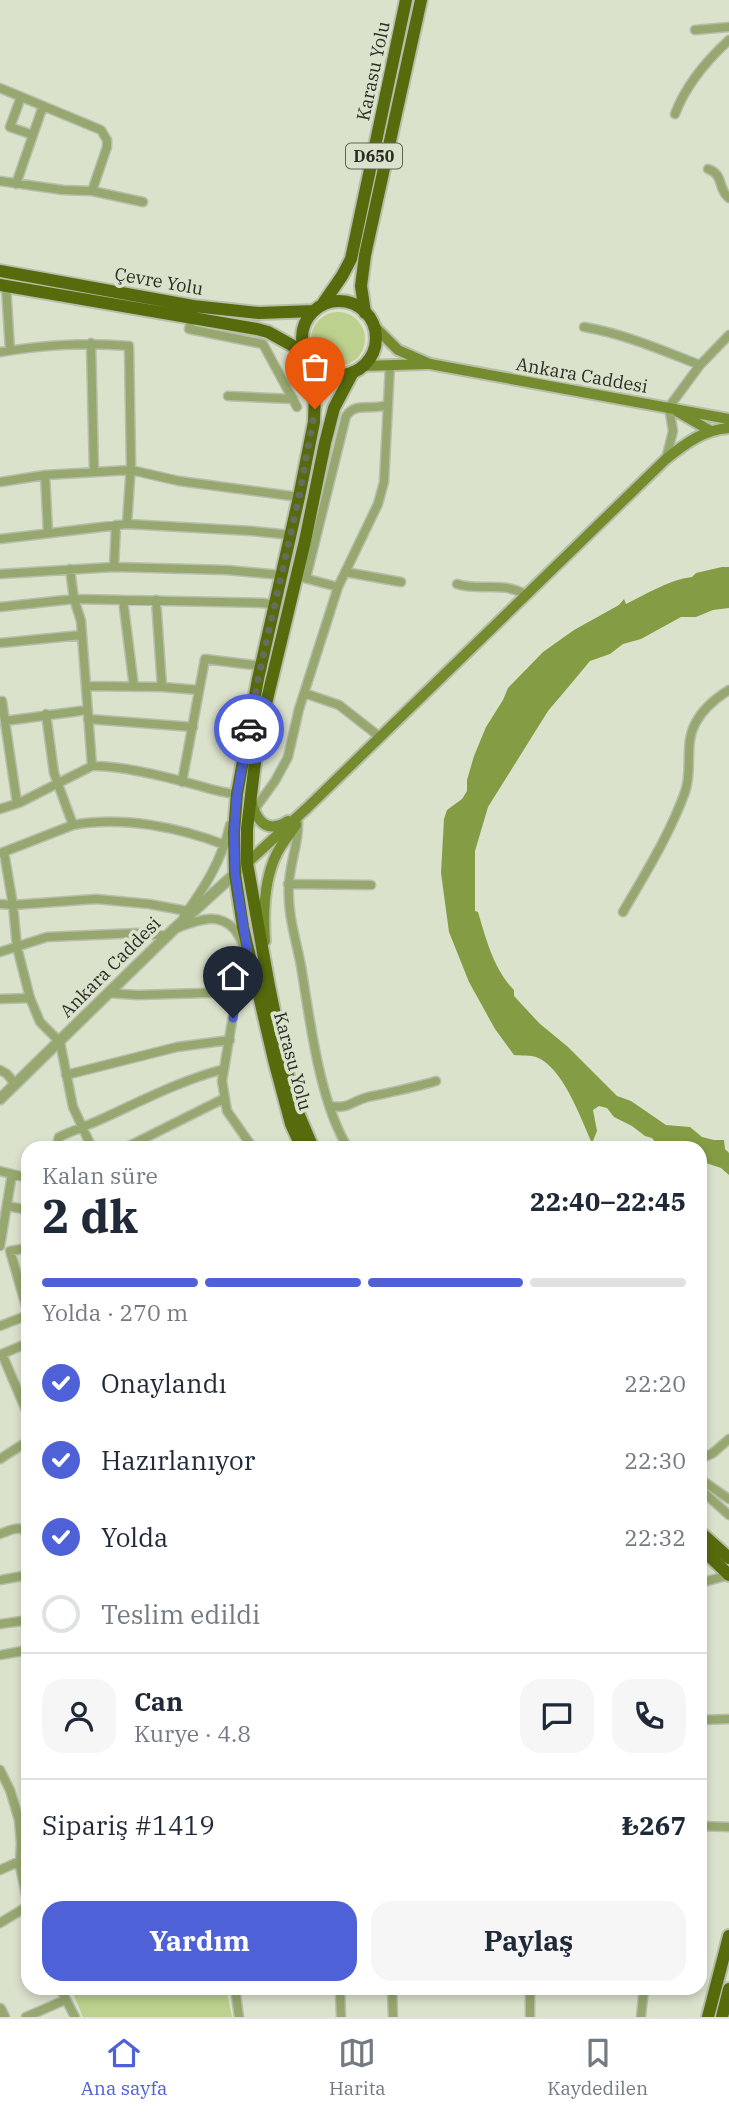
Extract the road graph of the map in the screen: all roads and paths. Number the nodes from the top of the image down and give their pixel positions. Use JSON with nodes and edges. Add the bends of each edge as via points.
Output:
{"nodes":[{"id":1,"x":406,"y":0,"type":"edge"},
{"id":2,"x":421,"y":0,"type":"edge"},
{"id":3,"x":729,"y":27,"type":"edge"},
{"id":4,"x":695,"y":30,"type":"dead end"},
{"id":5,"x":729,"y":40,"type":"edge"},
{"id":6,"x":0,"y":88,"type":"edge"},
{"id":7,"x":21,"y":97,"type":"junction"},
{"id":8,"x":43,"y":106,"type":"junction"},
{"id":9,"x":675,"y":114,"type":"dead end"},
{"id":10,"x":33,"y":135,"type":"junction"},
{"id":11,"x":708,"y":169,"type":"dead end"},
{"id":12,"x":0,"y":181,"type":"edge"},
{"id":13,"x":16,"y":184,"type":"junction"},
{"id":14,"x":92,"y":191,"type":"junction"},
{"id":15,"x":729,"y":198,"type":"edge"},
{"id":16,"x":143,"y":202,"type":"dead end"},
{"id":17,"x":0,"y":271,"type":"edge"},
{"id":18,"x":3,"y":286,"type":"edge"},
{"id":19,"x":318,"y":308,"type":"junction"},
{"id":20,"x":365,"y":313,"type":"junction"},
{"id":21,"x":4,"y":318,"type":"edge"},
{"id":22,"x":192,"y":318,"type":"junction"},
{"id":23,"x":374,"y":326,"type":"junction"},
{"id":24,"x":584,"y":327,"type":"dead end"},
{"id":25,"x":729,"y":335,"type":"edge"},
{"id":26,"x":91,"y":343,"type":"junction"},
{"id":27,"x":10,"y":350,"type":"junction"},
{"id":28,"x":0,"y":352,"type":"edge"},
{"id":29,"x":307,"y":357,"type":"junction"},
{"id":30,"x":430,"y":364,"type":"junction"},
{"id":31,"x":390,"y":365,"type":"junction"},
{"id":32,"x":700,"y":365,"type":"junction"},
{"id":33,"x":358,"y":369,"type":"junction"},
{"id":34,"x":228,"y":396,"type":"dead end"},
{"id":35,"x":387,"y":405,"type":"junction"},
{"id":36,"x":669,"y":407,"type":"junction"},
{"id":37,"x":729,"y":419,"type":"edge"},
{"id":38,"x":729,"y":428,"type":"edge"},
{"id":39,"x":709,"y":430,"type":"junction"},
{"id":40,"x":666,"y":459,"type":"junction"},
{"id":41,"x":131,"y":470,"type":"junction"},
{"id":42,"x":94,"y":472,"type":"junction"},
{"id":43,"x":45,"y":475,"type":"junction"},
{"id":44,"x":0,"y":482,"type":"edge"},
{"id":45,"x":299,"y":497,"type":"junction"},
{"id":46,"x":127,"y":524,"type":"junction"},
{"id":47,"x":116,"y":525,"type":"junction"},
{"id":48,"x":48,"y":533,"type":"junction"},
{"id":49,"x":291,"y":535,"type":"junction"},
{"id":50,"x":0,"y":539,"type":"edge"},
{"id":51,"x":114,"y":567,"type":"junction"},
{"id":52,"x":69,"y":569,"type":"junction"},
{"id":53,"x":345,"y":572,"type":"junction"},
{"id":54,"x":0,"y":574,"type":"edge"},
{"id":55,"x":281,"y":575,"type":"junction"},
{"id":56,"x":301,"y":577,"type":"junction"},
{"id":57,"x":401,"y":582,"type":"dead end"},
{"id":58,"x":457,"y":584,"type":"dead end"},
{"id":59,"x":338,"y":587,"type":"junction"},
{"id":60,"x":527,"y":595,"type":"junction"},
{"id":61,"x":74,"y":599,"type":"junction"},
{"id":62,"x":123,"y":600,"type":"junction"},
{"id":63,"x":156,"y":600,"type":"junction"},
{"id":64,"x":275,"y":605,"type":"junction"},
{"id":65,"x":0,"y":607,"type":"edge"},
{"id":66,"x":82,"y":635,"type":"junction"},
{"id":67,"x":0,"y":643,"type":"edge"},
{"id":68,"x":261,"y":666,"type":"junction"},
{"id":69,"x":87,"y":686,"type":"junction"},
{"id":70,"x":134,"y":687,"type":"junction"},
{"id":71,"x":162,"y":687,"type":"junction"},
{"id":72,"x":199,"y":690,"type":"junction"},
{"id":73,"x":729,"y":691,"type":"edge"},
{"id":74,"x":304,"y":693,"type":"junction"},
{"id":75,"x":2,"y":701,"type":"dead end"},
{"id":76,"x":46,"y":714,"type":"junction"},
{"id":77,"x":88,"y":715,"type":"junction"},
{"id":78,"x":5,"y":721,"type":"junction"},
{"id":79,"x":193,"y":727,"type":"junction"},
{"id":80,"x":380,"y":737,"type":"junction"},
{"id":81,"x":92,"y":766,"type":"junction"},
{"id":82,"x":182,"y":782,"type":"junction"},
{"id":83,"x":58,"y":783,"type":"junction"},
{"id":84,"x":243,"y":794,"type":"junction"},
{"id":85,"x":17,"y":803,"type":"junction"},
{"id":86,"x":307,"y":808,"type":"junction"},
{"id":87,"x":0,"y":809,"type":"edge"},
{"id":88,"x":254,"y":810,"type":"junction"},
{"id":89,"x":298,"y":822,"type":"junction"},
{"id":90,"x":73,"y":825,"type":"junction"},
{"id":91,"x":225,"y":845,"type":"junction"},
{"id":92,"x":2,"y":852,"type":"edge"},
{"id":93,"x":247,"y":863,"type":"junction"},
{"id":94,"x":235,"y":874,"type":"junction"},
{"id":95,"x":289,"y":884,"type":"junction"},
{"id":96,"x":371,"y":885,"type":"dead end"},
{"id":97,"x":0,"y":904,"type":"edge"},
{"id":98,"x":13,"y":905,"type":"junction"},
{"id":99,"x":187,"y":911,"type":"junction"},
{"id":100,"x":623,"y":912,"type":"dead end"},
{"id":101,"x":170,"y":933,"type":"junction"},
{"id":102,"x":17,"y":947,"type":"junction"},
{"id":103,"x":0,"y":952,"type":"edge"},
{"id":104,"x":248,"y":954,"type":"junction"},
{"id":105,"x":269,"y":986,"type":"junction"},
{"id":106,"x":237,"y":992,"type":"junction"},
{"id":107,"x":108,"y":993,"type":"junction"},
{"id":108,"x":30,"y":998,"type":"junction"},
{"id":109,"x":0,"y":999,"type":"edge"},
{"id":110,"x":230,"y":1040,"type":"junction"},
{"id":111,"x":60,"y":1042,"type":"junction"},
{"id":112,"x":224,"y":1069,"type":"junction"},
{"id":113,"x":0,"y":1070,"type":"edge"},
{"id":114,"x":66,"y":1075,"type":"junction"},
{"id":115,"x":436,"y":1081,"type":"dead end"},
{"id":116,"x":16,"y":1084,"type":"junction"},
{"id":117,"x":225,"y":1098,"type":"junction"},
{"id":118,"x":0,"y":1099,"type":"edge"},
{"id":119,"x":330,"y":1106,"type":"junction"},
{"id":120,"x":81,"y":1126,"type":"junction"},
{"id":121,"x":58,"y":1141,"type":"edge"},
{"id":122,"x":88,"y":1141,"type":"edge"},
{"id":123,"x":139,"y":1141,"type":"edge"},
{"id":124,"x":245,"y":1141,"type":"edge"},
{"id":125,"x":299,"y":1141,"type":"edge"},
{"id":126,"x":310,"y":1141,"type":"edge"},
{"id":127,"x":344,"y":1141,"type":"edge"},
{"id":128,"x":0,"y":1171,"type":"edge"},
{"id":129,"x":12,"y":1174,"type":"junction"},
{"id":130,"x":21,"y":1176,"type":"edge"},
{"id":131,"x":7,"y":1206,"type":"junction"},
{"id":132,"x":21,"y":1209,"type":"edge"},
{"id":133,"x":21,"y":1248,"type":"edge"},
{"id":134,"x":3,"y":1249,"type":"edge"},
{"id":135,"x":21,"y":1296,"type":"edge"},
{"id":136,"x":21,"y":1317,"type":"edge"},
{"id":137,"x":0,"y":1326,"type":"edge"},
{"id":138,"x":21,"y":1346,"type":"edge"},
{"id":139,"x":1,"y":1354,"type":"edge"},
{"id":140,"x":21,"y":1399,"type":"edge"},
{"id":141,"x":729,"y":1439,"type":"edge"},
{"id":142,"x":21,"y":1445,"type":"edge"},
{"id":143,"x":707,"y":1456,"type":"edge"},
{"id":144,"x":0,"y":1459,"type":"edge"},
{"id":145,"x":707,"y":1484,"type":"edge"},
{"id":146,"x":707,"y":1495,"type":"edge"},
{"id":147,"x":729,"y":1499,"type":"edge"},
{"id":148,"x":729,"y":1515,"type":"edge"},
{"id":149,"x":21,"y":1528,"type":"edge"},
{"id":150,"x":0,"y":1534,"type":"edge"},
{"id":151,"x":707,"y":1538,"type":"edge"},
{"id":152,"x":707,"y":1555,"type":"edge"},
{"id":153,"x":729,"y":1558,"type":"edge"},
{"id":154,"x":729,"y":1575,"type":"edge"},
{"id":155,"x":21,"y":1576,"type":"edge"},
{"id":156,"x":0,"y":1580,"type":"edge"},
{"id":157,"x":707,"y":1581,"type":"edge"},
{"id":158,"x":21,"y":1621,"type":"edge"},
{"id":159,"x":0,"y":1624,"type":"edge"},
{"id":160,"x":21,"y":1651,"type":"edge"},
{"id":161,"x":0,"y":1655,"type":"edge"},
{"id":162,"x":729,"y":1719,"type":"edge"},
{"id":163,"x":707,"y":1720,"type":"edge"},
{"id":164,"x":0,"y":1770,"type":"edge"},
{"id":165,"x":10,"y":1790,"type":"junction"},
{"id":166,"x":0,"y":1794,"type":"edge"},
{"id":167,"x":707,"y":1826,"type":"edge"},
{"id":168,"x":729,"y":1827,"type":"edge"},
{"id":169,"x":21,"y":1840,"type":"edge"},
{"id":170,"x":21,"y":1860,"type":"edge"},
{"id":171,"x":0,"y":1870,"type":"edge"},
{"id":172,"x":21,"y":1910,"type":"edge"},
{"id":173,"x":0,"y":1923,"type":"edge"},
{"id":174,"x":729,"y":1936,"type":"edge"},
{"id":175,"x":729,"y":1989,"type":"edge"},
{"id":176,"x":63,"y":1995,"type":"edge"},
{"id":177,"x":236,"y":1995,"type":"edge"},
{"id":178,"x":340,"y":1995,"type":"edge"},
{"id":179,"x":392,"y":1995,"type":"edge"},
{"id":180,"x":530,"y":1995,"type":"edge"},
{"id":181,"x":643,"y":1995,"type":"edge"},
{"id":182,"x":65,"y":2000,"type":"junction"},
{"id":183,"x":0,"y":2009,"type":"edge"},
{"id":184,"x":4,"y":2017,"type":"edge"},
{"id":185,"x":26,"y":2017,"type":"edge"},
{"id":186,"x":75,"y":2017,"type":"edge"},
{"id":187,"x":239,"y":2017,"type":"edge"},
{"id":188,"x":341,"y":2017,"type":"edge"},
{"id":189,"x":393,"y":2017,"type":"edge"},
{"id":190,"x":530,"y":2017,"type":"edge"},
{"id":191,"x":641,"y":2017,"type":"edge"},
{"id":192,"x":708,"y":2017,"type":"edge"},
{"id":193,"x":722,"y":2017,"type":"edge"}],
"edges":[{"from":1,"to":19,"type":"highway","name":"Karasu Yolu","number":"D650","via":[[351,258]]},
{"from":2,"to":20,"type":"highway","name":"Karasu Yolu","number":"D650","via":[[365,255],[361,286]]},
{"from":3,"to":4,"type":"street"},
{"from":5,"to":9,"type":"street","via":[[685,89]]},
{"from":6,"to":7,"type":"street"},
{"from":7,"to":8,"type":"street"},
{"from":7,"to":10,"type":"street","via":[[10,127]]},
{"from":8,"to":10,"type":"street"},
{"from":8,"to":14,"type":"street","via":[[101,130],[107,147]]},
{"from":10,"to":13,"type":"street"},
{"from":11,"to":15,"type":"street","via":[[715,172]]},
{"from":12,"to":13,"type":"street"},
{"from":13,"to":14,"type":"street"},
{"from":14,"to":16,"type":"street"},
{"from":17,"to":19,"type":"highway","name":"Çevre Yolu","via":[[193,306],[259,313]]},
{"from":18,"to":21,"type":"street"},
{"from":18,"to":22,"type":"highway","name":"Çevre Yolu"},
{"from":19,"to":20,"type":"highway","via":[[345,302]]},
{"from":19,"to":29,"type":"highway","via":[[303,330]]},
{"from":20,"to":23,"type":"highway"},
{"from":21,"to":27,"type":"street"},
{"from":22,"to":29,"type":"highway","name":"Çevre Yolu","via":[[268,332]]},
{"from":22,"to":34,"type":"street","via":[[189,329],[263,344],[295,403]]},
{"from":23,"to":30,"type":"main road","via":[[398,350]]},
{"from":23,"to":33,"type":"highway","via":[[374,348]]},
{"from":24,"to":32,"type":"street","via":[[633,339]]},
{"from":25,"to":32,"type":"street"},
{"from":26,"to":27,"type":"street"},
{"from":26,"to":41,"type":"street","via":[[129,346]]},
{"from":26,"to":42,"type":"street"},
{"from":27,"to":28,"type":"street"},
{"from":29,"to":33,"type":"highway","via":[[330,374]]},
{"from":29,"to":45,"type":"highway","name":"Karasu Yolu","via":[[315,409]]},
{"from":30,"to":31,"type":"main road"},
{"from":30,"to":36,"type":"main road","name":"Ankara Caddesi"},
{"from":31,"to":33,"type":"main road"},
{"from":31,"to":35,"type":"street"},
{"from":32,"to":36,"type":"street"},
{"from":33,"to":56,"type":"highway","name":"Karasu Yolu","via":[[334,408]]},
{"from":35,"to":53,"type":"street","via":[[384,482]]},
{"from":35,"to":56,"type":"street","via":[[355,407],[346,415]]},
{"from":36,"to":37,"type":"main road","name":"Ankara Caddesi"},
{"from":36,"to":39,"type":"main road"},
{"from":36,"to":40,"type":"street","via":[[673,431]]},
{"from":38,"to":39,"type":"main road"},
{"from":39,"to":40,"type":"main road"},
{"from":40,"to":60,"type":"main road"},
{"from":41,"to":42,"type":"street"},
{"from":41,"to":45,"type":"street"},
{"from":41,"to":46,"type":"street"},
{"from":42,"to":43,"type":"street"},
{"from":43,"to":44,"type":"street"},
{"from":43,"to":48,"type":"street"},
{"from":45,"to":49,"type":"highway","name":"Karasu Yolu"},
{"from":46,"to":47,"type":"street"},
{"from":46,"to":49,"type":"street"},
{"from":47,"to":48,"type":"street"},
{"from":47,"to":51,"type":"street"},
{"from":48,"to":50,"type":"street"},
{"from":49,"to":55,"type":"highway","name":"Karasu Yolu"},
{"from":51,"to":52,"type":"street"},
{"from":51,"to":55,"type":"street"},
{"from":52,"to":54,"type":"street"},
{"from":52,"to":61,"type":"street"},
{"from":53,"to":57,"type":"street"},
{"from":53,"to":59,"type":"street"},
{"from":55,"to":64,"type":"highway","name":"Karasu Yolu"},
{"from":56,"to":59,"type":"street"},
{"from":56,"to":84,"type":"highway","name":"Karasu Yolu"},
{"from":58,"to":60,"type":"street","via":[[514,588]]},
{"from":59,"to":74,"type":"street"},
{"from":60,"to":80,"type":"main road"},
{"from":61,"to":62,"type":"street"},
{"from":61,"to":65,"type":"street"},
{"from":61,"to":66,"type":"street"},
{"from":62,"to":63,"type":"street"},
{"from":62,"to":70,"type":"street"},
{"from":63,"to":64,"type":"street"},
{"from":63,"to":71,"type":"street"},
{"from":64,"to":68,"type":"highway","name":"Karasu Yolu"},
{"from":66,"to":67,"type":"street"},
{"from":66,"to":69,"type":"street"},
{"from":68,"to":72,"type":"street","via":[[205,659]]},
{"from":68,"to":84,"type":"highway","name":"Karasu Yolu"},
{"from":69,"to":70,"type":"street"},
{"from":69,"to":77,"type":"street"},
{"from":70,"to":71,"type":"street"},
{"from":71,"to":72,"type":"street"},
{"from":72,"to":79,"type":"street"},
{"from":73,"to":100,"type":"street","via":[[696,722],[690,736],[685,791]]},
{"from":74,"to":80,"type":"street","via":[[339,705]]},
{"from":74,"to":88,"type":"street","via":[[288,757]]},
{"from":75,"to":78,"type":"street"},
{"from":76,"to":77,"type":"street"},
{"from":76,"to":78,"type":"street"},
{"from":76,"to":83,"type":"street"},
{"from":77,"to":79,"type":"street"},
{"from":77,"to":81,"type":"street"},
{"from":78,"to":85,"type":"street"},
{"from":79,"to":82,"type":"street"},
{"from":80,"to":86,"type":"main road"},
{"from":81,"to":82,"type":"street"},
{"from":81,"to":83,"type":"street"},
{"from":82,"to":84,"type":"street","via":[[219,793]]},
{"from":83,"to":85,"type":"street"},
{"from":83,"to":90,"type":"street"},
{"from":84,"to":88,"type":"main road"},
{"from":84,"to":91,"type":"street"},
{"from":84,"to":93,"type":"highway","name":"Karasu Yolu"},
{"from":84,"to":94,"type":"highway","name":"Karasu Yolu","via":[[234,832]]},
{"from":85,"to":87,"type":"street"},
{"from":86,"to":88,"type":"main road","via":[[276,827],[261,822]]},
{"from":86,"to":89,"type":"main road"},
{"from":86,"to":93,"type":"main road"},
{"from":89,"to":95,"type":"street"},
{"from":89,"to":105,"type":"main road","via":[[276,854],[266,893]]},
{"from":90,"to":91,"type":"street","via":[[94,821],[143,824]]},
{"from":90,"to":92,"type":"street"},
{"from":91,"to":99,"type":"street"},
{"from":92,"to":98,"type":"street"},
{"from":93,"to":94,"type":"street","name":"Ankara Caddesi"},
{"from":93,"to":105,"type":"highway","name":"Karasu Yolu"},
{"from":94,"to":101,"type":"street","name":"Ankara Caddesi"},
{"from":94,"to":104,"type":"highway","name":"Karasu Yolu"},
{"from":95,"to":96,"type":"street"},
{"from":95,"to":119,"type":"street","via":[[310,1023]]},
{"from":97,"to":98,"type":"street"},
{"from":98,"to":99,"type":"street","via":[[96,899]]},
{"from":98,"to":102,"type":"street"},
{"from":99,"to":101,"type":"street"},
{"from":101,"to":102,"type":"street","via":[[47,937]]},
{"from":101,"to":104,"type":"street","via":[[201,919],[218,918],[234,929]]},
{"from":101,"to":107,"type":"street","name":"Ankara Caddesi"},
{"from":102,"to":103,"type":"street"},
{"from":102,"to":108,"type":"street"},
{"from":104,"to":106,"type":"street"},
{"from":104,"to":125,"type":"highway","name":"Karasu Yolu"},
{"from":105,"to":126,"type":"highway","name":"Karasu Yolu","via":[[296,1108]]},
{"from":106,"to":107,"type":"street"},
{"from":106,"to":110,"type":"street"},
{"from":107,"to":111,"type":"street","name":"Ankara Caddesi"},
{"from":108,"to":109,"type":"street"},
{"from":108,"to":111,"type":"street","via":[[40,1022]]},
{"from":110,"to":112,"type":"street"},
{"from":110,"to":114,"type":"street","via":[[177,1047]]},
{"from":111,"to":114,"type":"street"},
{"from":111,"to":116,"type":"street","name":"Ankara Caddesi"},
{"from":112,"to":117,"type":"street"},
{"from":112,"to":120,"type":"street"},
{"from":113,"to":116,"type":"street"},
{"from":114,"to":120,"type":"street"},
{"from":115,"to":119,"type":"street","via":[[364,1098],[343,1108]]},
{"from":116,"to":118,"type":"street","name":"Ankara Caddesi"},
{"from":117,"to":123,"type":"street"},
{"from":117,"to":124,"type":"street","via":[[227,1111]]},
{"from":119,"to":127,"type":"street"},
{"from":120,"to":121,"type":"street"},
{"from":120,"to":122,"type":"street"},
{"from":128,"to":129,"type":"street"},
{"from":129,"to":130,"type":"street"},
{"from":129,"to":131,"type":"street"},
{"from":131,"to":132,"type":"street"},
{"from":131,"to":134,"type":"street"},
{"from":133,"to":134,"type":"street"},
{"from":134,"to":135,"type":"street"},
{"from":136,"to":137,"type":"street"},
{"from":138,"to":139,"type":"street"},
{"from":139,"to":140,"type":"street"},
{"from":141,"to":143,"type":"street"},
{"from":142,"to":144,"type":"street"},
{"from":145,"to":147,"type":"street"},
{"from":146,"to":148,"type":"street"},
{"from":149,"to":150,"type":"street"},
{"from":151,"to":153,"type":"highway"},
{"from":152,"to":154,"type":"highway"},
{"from":154,"to":157,"type":"street"},
{"from":155,"to":156,"type":"street"},
{"from":158,"to":159,"type":"street"},
{"from":160,"to":161,"type":"street"},
{"from":162,"to":163,"type":"street"},
{"from":164,"to":165,"type":"street"},
{"from":165,"to":166,"type":"street"},
{"from":165,"to":169,"type":"street"},
{"from":167,"to":168,"type":"street"},
{"from":170,"to":171,"type":"street"},
{"from":172,"to":173,"type":"street"},
{"from":174,"to":192,"type":"highway"},
{"from":175,"to":193,"type":"highway"},
{"from":176,"to":182,"type":"street"},
{"from":177,"to":187,"type":"street"},
{"from":178,"to":188,"type":"street"},
{"from":179,"to":189,"type":"street"},
{"from":180,"to":190,"type":"street"},
{"from":181,"to":191,"type":"street"},
{"from":182,"to":185,"type":"street"},
{"from":182,"to":186,"type":"street"},
{"from":183,"to":184,"type":"street"}]}
